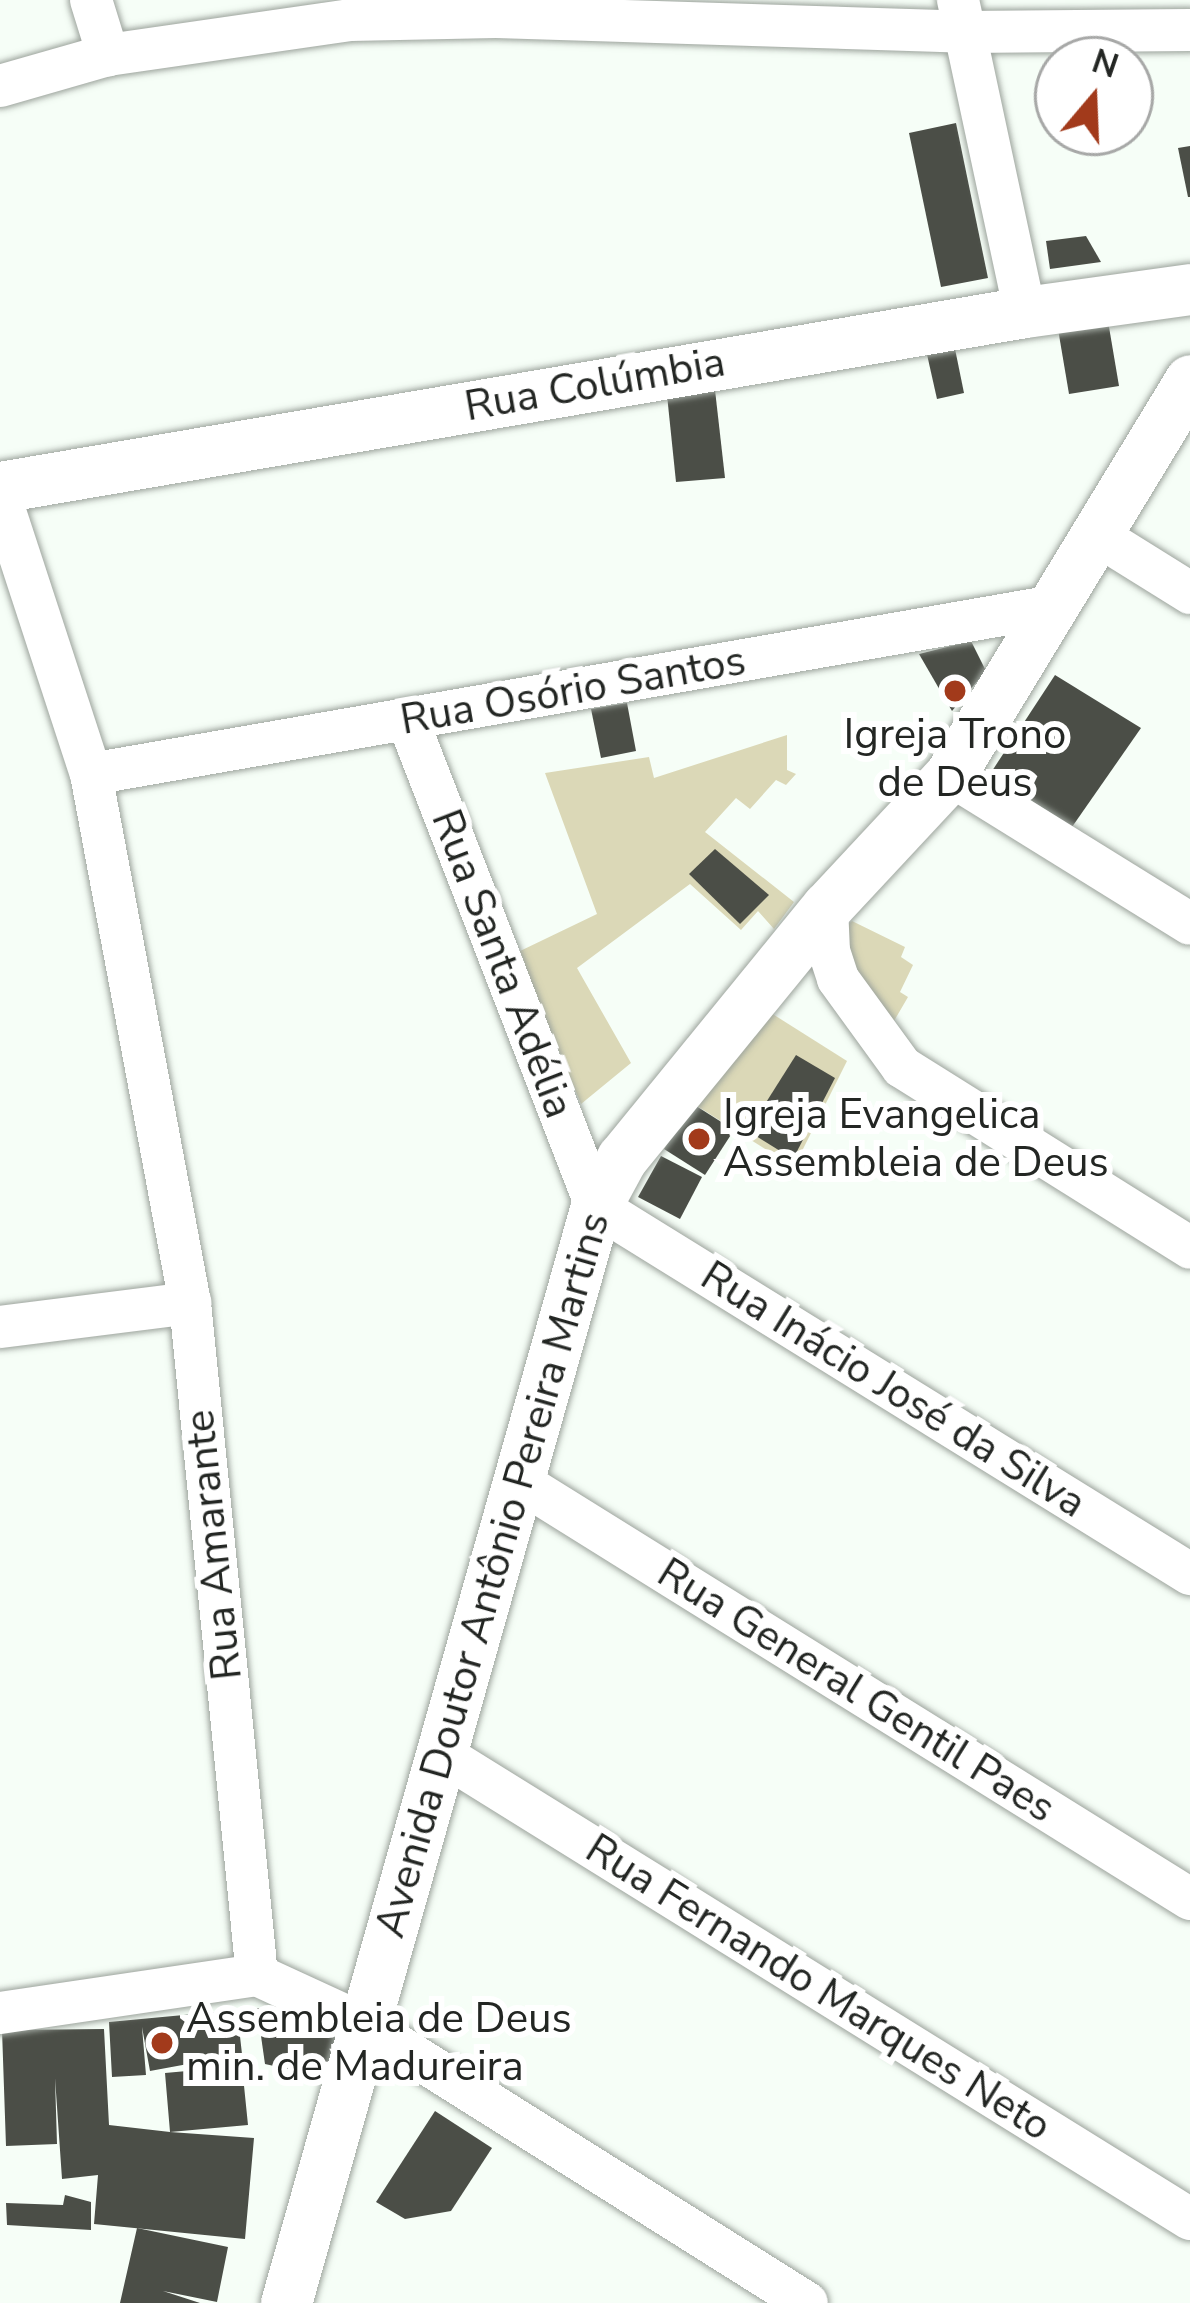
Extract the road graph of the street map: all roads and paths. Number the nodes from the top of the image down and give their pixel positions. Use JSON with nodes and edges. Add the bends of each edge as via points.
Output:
{"nodes":[{"id":1,"x":91,"y":0,"type":"edge"},
{"id":2,"x":660,"y":10,"type":"edge"},
{"id":3,"x":962,"y":16,"type":"edge"},
{"id":4,"x":1190,"y":30,"type":"edge"},
{"id":5,"x":108,"y":55,"type":"junction"},
{"id":6,"x":0,"y":86,"type":"edge"},
{"id":7,"x":1190,"y":289,"type":"edge"},
{"id":8,"x":1025,"y":312,"type":"junction"},
{"id":9,"x":1190,"y":380,"type":"edge"},
{"id":10,"x":0,"y":491,"type":"edge"},
{"id":11,"x":1097,"y":535,"type":"junction"},
{"id":12,"x":1190,"y":593,"type":"edge"},
{"id":13,"x":1054,"y":606,"type":"junction"},
{"id":14,"x":408,"y":721,"type":"junction"},
{"id":15,"x":91,"y":774,"type":"junction"},
{"id":16,"x":950,"y":775,"type":"junction"},
{"id":17,"x":827,"y":907,"type":"junction"},
{"id":18,"x":1190,"y":924,"type":"edge"},
{"id":19,"x":596,"y":1206,"type":"junction"},
{"id":20,"x":1190,"y":1248,"type":"edge"},
{"id":21,"x":190,"y":1303,"type":"junction"},
{"id":22,"x":0,"y":1327,"type":"edge"},
{"id":23,"x":522,"y":1483,"type":"junction"},
{"id":24,"x":1190,"y":1574,"type":"edge"},
{"id":25,"x":445,"y":1756,"type":"junction"},
{"id":26,"x":1190,"y":1899,"type":"edge"},
{"id":27,"x":257,"y":1975,"type":"junction"},
{"id":28,"x":0,"y":2013,"type":"edge"},
{"id":29,"x":365,"y":2024,"type":"junction"},
{"id":30,"x":1190,"y":2219,"type":"edge"},
{"id":31,"x":295,"y":2299,"type":"edge"},
{"id":32,"x":807,"y":2303,"type":"edge"}],
"edges":[{"from":1,"to":5,"type":"street"},
{"from":2,"to":3,"type":"street"},
{"from":2,"to":5,"type":"street","via":[[350,20]]},
{"from":3,"to":4,"type":"street"},
{"from":3,"to":8,"type":"street"},
{"from":5,"to":6,"type":"street"},
{"from":7,"to":8,"type":"street","name":"Rua Colúmbia"},
{"from":8,"to":10,"type":"street","name":"Rua Colúmbia"},
{"from":9,"to":11,"type":"street","name":"Avenida Doutor Antônio Pereira Martins"},
{"from":10,"to":15,"type":"street","name":"Rua Amarante"},
{"from":11,"to":12,"type":"street"},
{"from":11,"to":13,"type":"street","name":"Avenida Doutor Antônio Pereira Martins"},
{"from":13,"to":14,"type":"street","name":"Rua Osório Santos"},
{"from":13,"to":16,"type":"street","name":"Avenida Doutor Antônio Pereira Martins"},
{"from":14,"to":15,"type":"street","name":"Rua Osório Santos"},
{"from":14,"to":19,"type":"street","name":"Rua Santa Adélia"},
{"from":15,"to":21,"type":"street","name":"Rua Amarante"},
{"from":16,"to":17,"type":"street","name":"Avenida Doutor Antônio Pereira Martins"},
{"from":16,"to":18,"type":"street"},
{"from":17,"to":19,"type":"street","name":"Avenida Doutor Antônio Pereira Martins","via":[[622,1157]]},
{"from":17,"to":20,"type":"street","via":[[838,980],[902,1067]]},
{"from":19,"to":23,"type":"street","name":"Avenida Doutor Antônio Pereira Martins"},
{"from":19,"to":24,"type":"street","name":"Rua Inácio José da Silva"},
{"from":21,"to":22,"type":"street"},
{"from":21,"to":27,"type":"street","name":"Rua Amarante"},
{"from":23,"to":25,"type":"street","name":"Avenida Doutor Antônio Pereira Martins"},
{"from":23,"to":26,"type":"street","name":"Rua General Gentil Paes"},
{"from":25,"to":29,"type":"street","name":"Avenida Doutor Antônio Pereira Martins"},
{"from":25,"to":30,"type":"street","name":"Rua Fernando Marques Neto"},
{"from":27,"to":28,"type":"street"},
{"from":27,"to":29,"type":"street"},
{"from":29,"to":31,"type":"street","name":"Avenida Doutor Antônio Pereira Martins"},
{"from":29,"to":32,"type":"street"}]}
